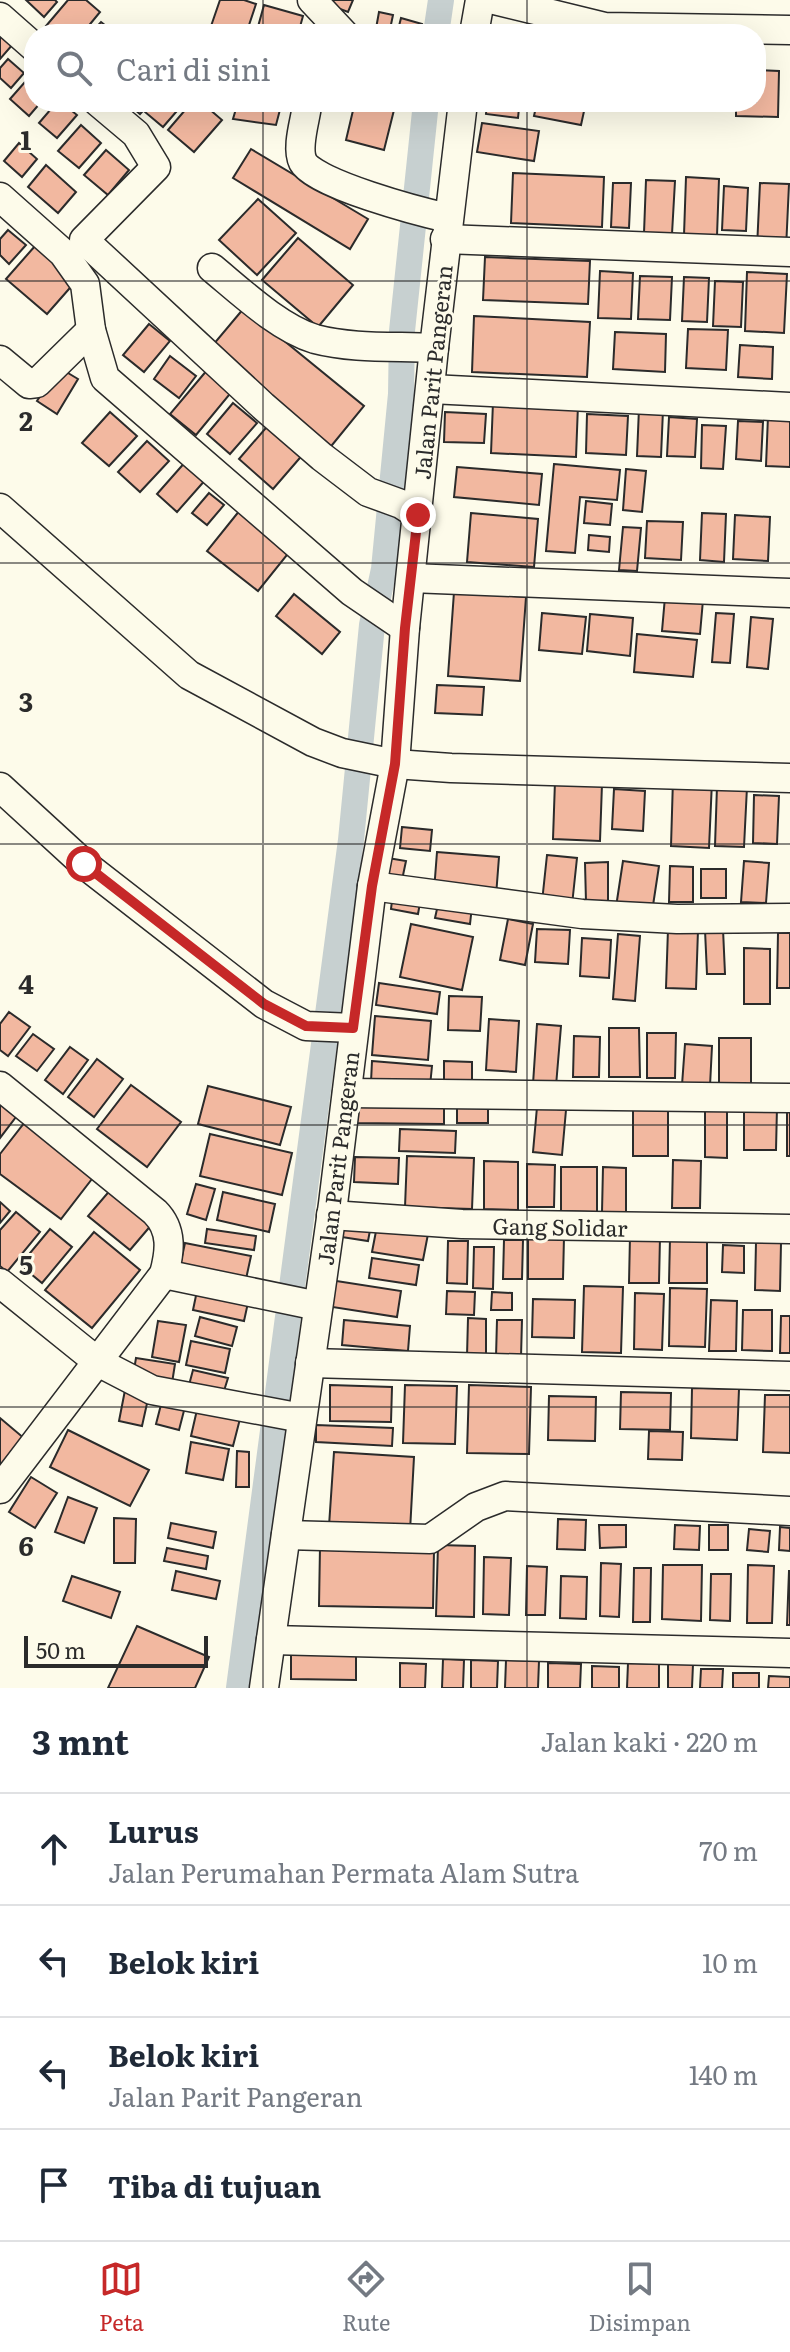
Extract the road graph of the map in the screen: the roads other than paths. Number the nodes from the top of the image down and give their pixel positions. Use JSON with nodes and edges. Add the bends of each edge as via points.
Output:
{"nodes":[{"id":1,"x":312,"y":0,"type":"edge"},
{"id":2,"x":480,"y":0,"type":"edge"},
{"id":3,"x":494,"y":0,"type":"edge"},
{"id":4,"x":0,"y":17,"type":"edge"},
{"id":5,"x":335,"y":24,"type":"edge"},
{"id":6,"x":476,"y":24,"type":"edge"},
{"id":7,"x":593,"y":24,"type":"edge"},
{"id":8,"x":766,"y":30,"type":"edge"},
{"id":9,"x":790,"y":30,"type":"edge"},
{"id":10,"x":24,"y":38,"type":"edge"},
{"id":11,"x":110,"y":112,"type":"edge"},
{"id":12,"x":306,"y":112,"type":"edge"},
{"id":13,"x":461,"y":112,"type":"edge"},
{"id":14,"x":0,"y":197,"type":"edge"},
{"id":15,"x":442,"y":224,"type":"junction"},
{"id":16,"x":790,"y":252,"type":"edge"},
{"id":17,"x":212,"y":268,"type":"dead end"},
{"id":18,"x":91,"y":330,"type":"junction"},
{"id":19,"x":427,"y":347,"type":"junction"},
{"id":20,"x":0,"y":360,"type":"edge"},
{"id":21,"x":431,"y":389,"type":"junction"},
{"id":22,"x":790,"y":407,"type":"edge"},
{"id":23,"x":0,"y":508,"type":"edge"},
{"id":24,"x":410,"y":510,"type":"junction"},
{"id":25,"x":411,"y":578,"type":"junction"},
{"id":26,"x":790,"y":593,"type":"edge"},
{"id":27,"x":400,"y":624,"type":"junction"},
{"id":28,"x":388,"y":763,"type":"junction"},
{"id":29,"x":790,"y":778,"type":"edge"},
{"id":30,"x":0,"y":787,"type":"edge"},
{"id":31,"x":372,"y":886,"type":"junction"},
{"id":32,"x":790,"y":918,"type":"edge"},
{"id":33,"x":346,"y":1029,"type":"junction"},
{"id":34,"x":0,"y":1086,"type":"edge"},
{"id":35,"x":347,"y":1093,"type":"junction"},
{"id":36,"x":790,"y":1098,"type":"edge"},
{"id":37,"x":331,"y":1215,"type":"junction"},
{"id":38,"x":790,"y":1229,"type":"edge"},
{"id":39,"x":164,"y":1274,"type":"junction"},
{"id":40,"x":0,"y":1283,"type":"edge"},
{"id":41,"x":310,"y":1304,"type":"junction"},
{"id":42,"x":98,"y":1362,"type":"junction"},
{"id":43,"x":310,"y":1363,"type":"junction"},
{"id":44,"x":790,"y":1376,"type":"edge"},
{"id":45,"x":302,"y":1418,"type":"junction"},
{"id":46,"x":0,"y":1489,"type":"edge"},
{"id":47,"x":790,"y":1511,"type":"edge"},
{"id":48,"x":286,"y":1535,"type":"junction"},
{"id":49,"x":271,"y":1640,"type":"junction"},
{"id":50,"x":790,"y":1653,"type":"edge"},
{"id":51,"x":264,"y":1688,"type":"edge"}],
"edges":[{"from":1,"to":5,"type":"street"},
{"from":2,"to":6,"type":"street"},
{"from":3,"to":7,"type":"street"},
{"from":4,"to":10,"type":"street"},
{"from":8,"to":9,"type":"street"},
{"from":11,"to":24,"type":"street","via":[[136,134],[156,167],[84,240],[322,457],[368,492]]},
{"from":12,"to":15,"type":"street","via":[[301,155],[305,165]]},
{"from":13,"to":15,"type":"street","name":"Jalan Parit Pangeran"},
{"from":14,"to":18,"type":"street","via":[[63,253],[85,284]]},
{"from":15,"to":16,"type":"street"},
{"from":15,"to":19,"type":"street","name":"Jalan Parit Pangeran"},
{"from":17,"to":19,"type":"street","via":[[264,311],[312,338]]},
{"from":18,"to":20,"type":"street","via":[[37,383],[29,384]]},
{"from":18,"to":27,"type":"street","via":[[105,378],[352,592]]},
{"from":19,"to":21,"type":"street","name":"Jalan Parit Pangeran"},
{"from":21,"to":22,"type":"street"},
{"from":21,"to":24,"type":"street","name":"Jalan Parit Pangeran"},
{"from":23,"to":28,"type":"street","via":[[189,675],[313,742]]},
{"from":24,"to":25,"type":"street","name":"Jalan Parit Pangeran"},
{"from":25,"to":26,"type":"street"},
{"from":25,"to":27,"type":"street","name":"Jalan Parit Pangeran"},
{"from":27,"to":28,"type":"street","name":"Jalan Parit Pangeran"},
{"from":28,"to":29,"type":"street"},
{"from":28,"to":31,"type":"street","name":"Jalan Parit Pangeran"},
{"from":30,"to":33,"type":"street","via":[[96,874],[264,1004],[306,1026]]},
{"from":31,"to":32,"type":"street","via":[[582,914]]},
{"from":31,"to":33,"type":"street","name":"Jalan Parit Pangeran"},
{"from":33,"to":35,"type":"street","name":"Jalan Parit Pangeran"},
{"from":34,"to":39,"type":"street","via":[[164,1221],[171,1250]]},
{"from":35,"to":36,"type":"street"},
{"from":35,"to":37,"type":"street","name":"Jalan Parit Pangeran"},
{"from":37,"to":38,"type":"street","name":"Gang Solidar","via":[[462,1224]]},
{"from":37,"to":41,"type":"street","name":"Jalan Parit Pangeran"},
{"from":39,"to":41,"type":"street"},
{"from":39,"to":42,"type":"street"},
{"from":40,"to":42,"type":"street"},
{"from":41,"to":43,"type":"street","name":"Jalan Parit Pangeran"},
{"from":42,"to":45,"type":"street","via":[[152,1390]]},
{"from":42,"to":46,"type":"street"},
{"from":43,"to":44,"type":"street"},
{"from":43,"to":45,"type":"street","name":"Jalan Parit Pangeran"},
{"from":45,"to":48,"type":"street","name":"Jalan Parit Pangeran"},
{"from":47,"to":48,"type":"street","via":[[505,1496],[476,1507],[430,1539]]},
{"from":48,"to":49,"type":"street","name":"Jalan Parit Pangeran"},
{"from":49,"to":50,"type":"street"},
{"from":49,"to":51,"type":"street","name":"Jalan Parit Pangeran"}]}
